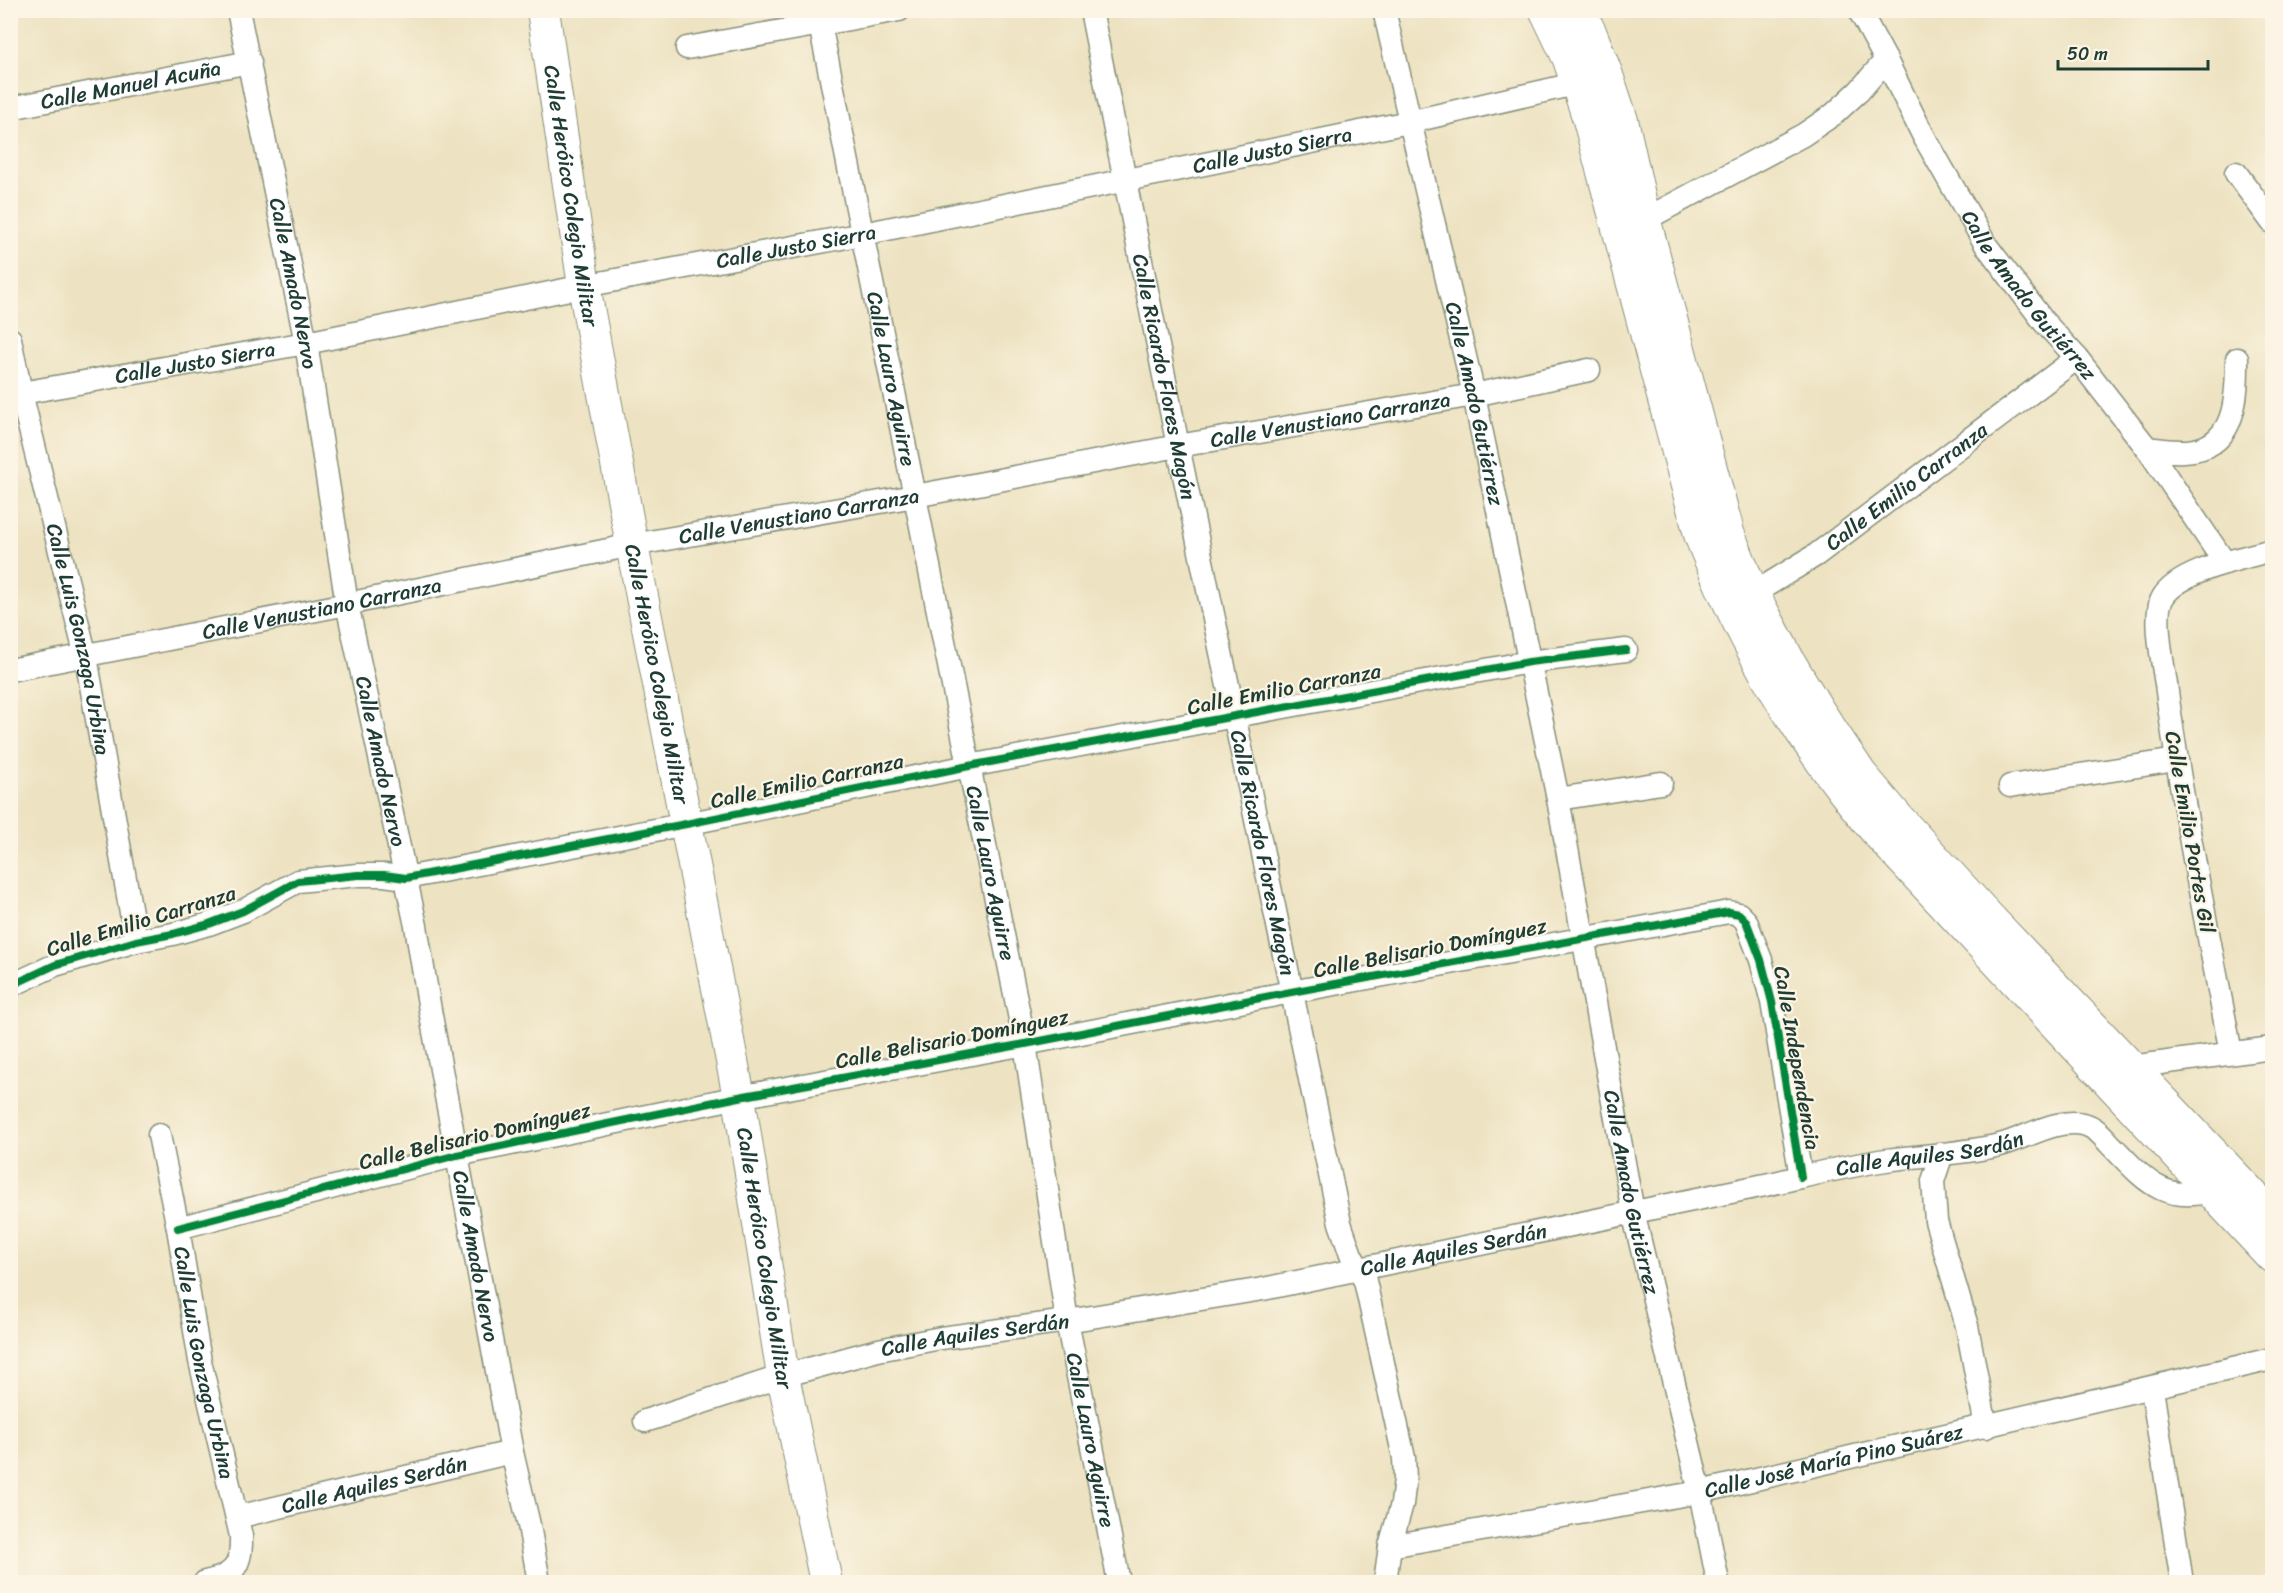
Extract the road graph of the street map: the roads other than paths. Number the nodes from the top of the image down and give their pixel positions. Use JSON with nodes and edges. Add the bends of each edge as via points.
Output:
{"nodes":[{"id":1,"x":238,"y":10,"type":"edge"},
{"id":2,"x":543,"y":10,"type":"edge"},
{"id":3,"x":899,"y":10,"type":"edge"},
{"id":4,"x":1091,"y":10,"type":"edge"},
{"id":5,"x":1384,"y":10,"type":"edge"},
{"id":6,"x":1546,"y":10,"type":"edge"},
{"id":7,"x":1578,"y":10,"type":"edge"},
{"id":8,"x":1859,"y":10,"type":"edge"},
{"id":9,"x":820,"y":24,"type":"junction"},
{"id":10,"x":687,"y":48,"type":"dead end"},
{"id":11,"x":1886,"y":60,"type":"junction"},
{"id":12,"x":250,"y":62,"type":"junction"},
{"id":13,"x":1579,"y":83,"type":"junction"},
{"id":14,"x":10,"y":108,"type":"edge"},
{"id":15,"x":1409,"y":122,"type":"junction"},
{"id":16,"x":2236,"y":173,"type":"dead end"},
{"id":17,"x":1125,"y":180,"type":"junction"},
{"id":18,"x":1644,"y":220,"type":"junction"},
{"id":19,"x":2272,"y":222,"type":"edge"},
{"id":20,"x":862,"y":234,"type":"junction"},
{"id":21,"x":584,"y":286,"type":"junction"},
{"id":22,"x":10,"y":339,"type":"edge"},
{"id":23,"x":306,"y":343,"type":"junction"},
{"id":24,"x":2077,"y":358,"type":"junction"},
{"id":25,"x":2237,"y":359,"type":"dead end"},
{"id":26,"x":1589,"y":369,"type":"dead end"},
{"id":27,"x":16,"y":394,"type":"edge"},
{"id":28,"x":1474,"y":394,"type":"junction"},
{"id":29,"x":1178,"y":446,"type":"junction"},
{"id":30,"x":2147,"y":448,"type":"junction"},
{"id":31,"x":915,"y":496,"type":"junction"},
{"id":32,"x":632,"y":545,"type":"junction"},
{"id":33,"x":2272,"y":550,"type":"edge"},
{"id":34,"x":2225,"y":563,"type":"junction"},
{"id":35,"x":1739,"y":595,"type":"junction"},
{"id":36,"x":347,"y":604,"type":"junction"},
{"id":37,"x":1626,"y":651,"type":"dead end"},
{"id":38,"x":86,"y":657,"type":"junction"},
{"id":39,"x":1529,"y":662,"type":"junction"},
{"id":40,"x":10,"y":670,"type":"edge"},
{"id":41,"x":1235,"y":716,"type":"junction"},
{"id":42,"x":2175,"y":760,"type":"junction"},
{"id":43,"x":969,"y":766,"type":"junction"},
{"id":44,"x":1661,"y":783,"type":"dead end"},
{"id":45,"x":2010,"y":786,"type":"dead end"},
{"id":46,"x":1558,"y":799,"type":"junction"},
{"id":47,"x":686,"y":824,"type":"junction"},
{"id":48,"x":406,"y":878,"type":"junction"},
{"id":49,"x":1739,"y":914,"type":"joint"},
{"id":50,"x":1583,"y":937,"type":"junction"},
{"id":51,"x":136,"y":941,"type":"junction"},
{"id":52,"x":10,"y":986,"type":"edge"},
{"id":53,"x":1291,"y":992,"type":"junction"},
{"id":54,"x":1025,"y":1044,"type":"junction"},
{"id":55,"x":2272,"y":1048,"type":"edge"},
{"id":56,"x":2231,"y":1053,"type":"junction"},
{"id":57,"x":2131,"y":1067,"type":"junction"},
{"id":58,"x":739,"y":1097,"type":"junction"},
{"id":59,"x":159,"y":1135,"type":"dead end"},
{"id":60,"x":1942,"y":1154,"type":"junction"},
{"id":61,"x":457,"y":1155,"type":"junction"},
{"id":62,"x":1801,"y":1178,"type":"junction"},
{"id":63,"x":2226,"y":1187,"type":"junction"},
{"id":64,"x":1633,"y":1212,"type":"junction"},
{"id":65,"x":2272,"y":1216,"type":"edge"},
{"id":66,"x":178,"y":1228,"type":"junction"},
{"id":67,"x":2272,"y":1256,"type":"edge"},
{"id":68,"x":1359,"y":1270,"type":"junction"},
{"id":69,"x":1067,"y":1321,"type":"junction"},
{"id":70,"x":2272,"y":1359,"type":"edge"},
{"id":71,"x":783,"y":1376,"type":"junction"},
{"id":72,"x":2152,"y":1389,"type":"junction"},
{"id":73,"x":645,"y":1421,"type":"dead end"},
{"id":74,"x":1986,"y":1427,"type":"junction"},
{"id":75,"x":512,"y":1452,"type":"junction"},
{"id":76,"x":1700,"y":1492,"type":"junction"},
{"id":77,"x":237,"y":1518,"type":"junction"},
{"id":78,"x":1390,"y":1546,"type":"junction"},
{"id":79,"x":206,"y":1582,"type":"edge"},
{"id":80,"x":538,"y":1582,"type":"edge"},
{"id":81,"x":826,"y":1582,"type":"edge"},
{"id":82,"x":1119,"y":1582,"type":"edge"},
{"id":83,"x":1385,"y":1582,"type":"edge"},
{"id":84,"x":1718,"y":1582,"type":"edge"},
{"id":85,"x":2182,"y":1582,"type":"edge"}],
"edges":[{"from":1,"to":12,"type":"street","name":"Calle Amado Nervo"},
{"from":2,"to":21,"type":"main road","name":"Calle Heróico Colegio Militar"},
{"from":3,"to":9,"type":"street"},
{"from":4,"to":17,"type":"street","name":"Calle Ricardo Flores Magón"},
{"from":5,"to":15,"type":"street","name":"Calle Amado Gutiérrez"},
{"from":6,"to":13,"type":"main road"},
{"from":7,"to":18,"type":"main road","via":[[1622,122]]},
{"from":8,"to":11,"type":"street","name":"Calle Amado Gutiérrez"},
{"from":9,"to":10,"type":"street"},
{"from":9,"to":20,"type":"street","name":"Calle Lauro Aguirre"},
{"from":11,"to":18,"type":"street","via":[[1834,114],[1803,135]]},
{"from":11,"to":24,"type":"street","name":"Calle Amado Gutiérrez","via":[[1923,135],[1986,245],[2044,322]]},
{"from":12,"to":14,"type":"street","name":"Calle Manuel Acuña"},
{"from":12,"to":23,"type":"street","name":"Calle Amado Nervo"},
{"from":13,"to":15,"type":"street","name":"Calle Justo Sierra"},
{"from":13,"to":35,"type":"main road","via":[[1701,536]]},
{"from":15,"to":17,"type":"street","name":"Calle Justo Sierra"},
{"from":15,"to":28,"type":"street","name":"Calle Amado Gutiérrez"},
{"from":16,"to":19,"type":"street"},
{"from":17,"to":20,"type":"street","name":"Calle Justo Sierra"},
{"from":17,"to":29,"type":"street","name":"Calle Ricardo Flores Magón"},
{"from":18,"to":35,"type":"main road","via":[[1734,551]]},
{"from":20,"to":21,"type":"street","name":"Calle Justo Sierra"},
{"from":20,"to":31,"type":"street","name":"Calle Lauro Aguirre"},
{"from":21,"to":23,"type":"street","name":"Calle Justo Sierra"},
{"from":21,"to":32,"type":"main road","name":"Calle Heróico Colegio Militar"},
{"from":22,"to":27,"type":"street","name":"Calle Luis Gonzaga Urbina"},
{"from":23,"to":27,"type":"street","name":"Calle Justo Sierra"},
{"from":23,"to":36,"type":"street","name":"Calle Amado Nervo"},
{"from":24,"to":30,"type":"street","name":"Calle Amado Gutiérrez"},
{"from":24,"to":35,"type":"street","name":"Calle Emilio Carranza","via":[[1816,555],[1777,580]]},
{"from":25,"to":30,"type":"street","via":[[2236,405],[2222,434],[2195,450]]},
{"from":26,"to":28,"type":"street","name":"Calle Venustiano Carranza"},
{"from":27,"to":38,"type":"street","name":"Calle Luis Gonzaga Urbina"},
{"from":28,"to":29,"type":"street","name":"Calle Venustiano Carranza"},
{"from":28,"to":39,"type":"street","name":"Calle Amado Gutiérrez"},
{"from":29,"to":31,"type":"street","name":"Calle Venustiano Carranza"},
{"from":29,"to":41,"type":"street","name":"Calle Ricardo Flores Magón"},
{"from":30,"to":34,"type":"street","name":"Calle Amado Gutiérrez"},
{"from":31,"to":32,"type":"street","name":"Calle Venustiano Carranza"},
{"from":31,"to":43,"type":"street","name":"Calle Lauro Aguirre"},
{"from":32,"to":36,"type":"street","name":"Calle Venustiano Carranza"},
{"from":32,"to":47,"type":"main road","name":"Calle Heróico Colegio Militar"},
{"from":33,"to":34,"type":"street"},
{"from":34,"to":42,"type":"street","name":"Calle Emilio Portes Gil","via":[[2185,579],[2162,598],[2158,609]]},
{"from":35,"to":57,"type":"main road","via":[[1860,774],[1976,905]]},
{"from":35,"to":63,"type":"main road","via":[[1770,681],[1845,794],[1880,835]]},
{"from":36,"to":38,"type":"street","name":"Calle Venustiano Carranza"},
{"from":36,"to":48,"type":"street","name":"Calle Amado Nervo"},
{"from":37,"to":39,"type":"street","name":"Calle Emilio Carranza"},
{"from":38,"to":40,"type":"street","name":"Calle Venustiano Carranza"},
{"from":38,"to":51,"type":"street","name":"Calle Luis Gonzaga Urbina"},
{"from":39,"to":41,"type":"street","name":"Calle Emilio Carranza"},
{"from":39,"to":46,"type":"street","name":"Calle Amado Gutiérrez"},
{"from":41,"to":43,"type":"street","name":"Calle Emilio Carranza"},
{"from":41,"to":53,"type":"street","name":"Calle Ricardo Flores Magón"},
{"from":42,"to":45,"type":"street"},
{"from":42,"to":56,"type":"street","name":"Calle Emilio Portes Gil"},
{"from":43,"to":47,"type":"street","name":"Calle Emilio Carranza"},
{"from":43,"to":54,"type":"street","name":"Calle Lauro Aguirre"},
{"from":44,"to":46,"type":"street"},
{"from":46,"to":50,"type":"street","name":"Calle Amado Gutiérrez"},
{"from":47,"to":48,"type":"street","name":"Calle Emilio Carranza"},
{"from":47,"to":58,"type":"main road","name":"Calle Heróico Colegio Militar"},
{"from":48,"to":51,"type":"street","name":"Calle Emilio Carranza","via":[[384,874],[298,881],[243,911],[209,924]]},
{"from":48,"to":61,"type":"street","name":"Calle Amado Nervo"},
{"from":49,"to":50,"type":"street","name":"Calle Belisario Domínguez","via":[[1718,912]]},
{"from":49,"to":62,"type":"street","name":"Calle Independencia","via":[[1753,936],[1772,1002]]},
{"from":50,"to":53,"type":"street","name":"Calle Belisario Domínguez"},
{"from":50,"to":64,"type":"street","name":"Calle Amado Gutiérrez"},
{"from":51,"to":52,"type":"street","name":"Calle Emilio Carranza","via":[[55,965]]},
{"from":53,"to":54,"type":"street","name":"Calle Belisario Domínguez"},
{"from":53,"to":68,"type":"street","name":"Calle Ricardo Flores Magón","via":[[1340,1223]]},
{"from":54,"to":58,"type":"street","name":"Calle Belisario Domínguez"},
{"from":54,"to":69,"type":"street","name":"Calle Lauro Aguirre"},
{"from":55,"to":56,"type":"street"},
{"from":56,"to":57,"type":"street"},
{"from":57,"to":63,"type":"main road"},
{"from":58,"to":61,"type":"street","name":"Calle Belisario Domínguez"},
{"from":58,"to":71,"type":"main road","name":"Calle Heróico Colegio Militar"},
{"from":59,"to":66,"type":"street","name":"Calle Luis Gonzaga Urbina"},
{"from":60,"to":62,"type":"street","name":"Calle Aquiles Serdán","via":[[1866,1163]]},
{"from":60,"to":63,"type":"street","name":"Calle Aquiles Serdán","via":[[2000,1145],[2058,1125],[2084,1124],[2159,1188],[2187,1196]]},
{"from":60,"to":74,"type":"street","via":[[1933,1181],[1936,1221],[1967,1326]]},
{"from":61,"to":66,"type":"street","name":"Calle Belisario Domínguez"},
{"from":61,"to":75,"type":"street","name":"Calle Amado Nervo"},
{"from":62,"to":64,"type":"street","name":"Calle Aquiles Serdán"},
{"from":63,"to":65,"type":"main road"},
{"from":63,"to":67,"type":"main road"},
{"from":64,"to":68,"type":"street","name":"Calle Aquiles Serdán"},
{"from":64,"to":76,"type":"street","name":"Calle Amado Gutiérrez"},
{"from":66,"to":77,"type":"street","name":"Calle Luis Gonzaga Urbina","via":[[200,1361]]},
{"from":68,"to":69,"type":"street","name":"Calle Aquiles Serdán"},
{"from":68,"to":78,"type":"street","name":"Calle Ricardo Flores Magón","via":[[1370,1301],[1404,1458],[1402,1504]]},
{"from":69,"to":71,"type":"street","name":"Calle Aquiles Serdán","via":[[889,1348]]},
{"from":69,"to":82,"type":"street","name":"Calle Lauro Aguirre"},
{"from":70,"to":72,"type":"street","name":"Calle José María Pino Suárez"},
{"from":71,"to":73,"type":"street","name":"Calle Aquiles Serdán"},
{"from":71,"to":81,"type":"main road","name":"Calle Heróico Colegio Militar"},
{"from":72,"to":74,"type":"street","name":"Calle José María Pino Suárez"},
{"from":72,"to":85,"type":"street"},
{"from":74,"to":76,"type":"street","name":"Calle José María Pino Suárez"},
{"from":75,"to":77,"type":"street","name":"Calle Aquiles Serdán"},
{"from":75,"to":80,"type":"street","name":"Calle Amado Nervo"},
{"from":76,"to":78,"type":"street","name":"Calle José María Pino Suárez"},
{"from":76,"to":84,"type":"street","name":"Calle Amado Gutiérrez"},
{"from":77,"to":79,"type":"street","name":"Calle Luis Gonzaga Urbina","via":[[242,1555],[229,1574]]},
{"from":78,"to":83,"type":"street","name":"Calle Ricardo Flores Magón"}]}
